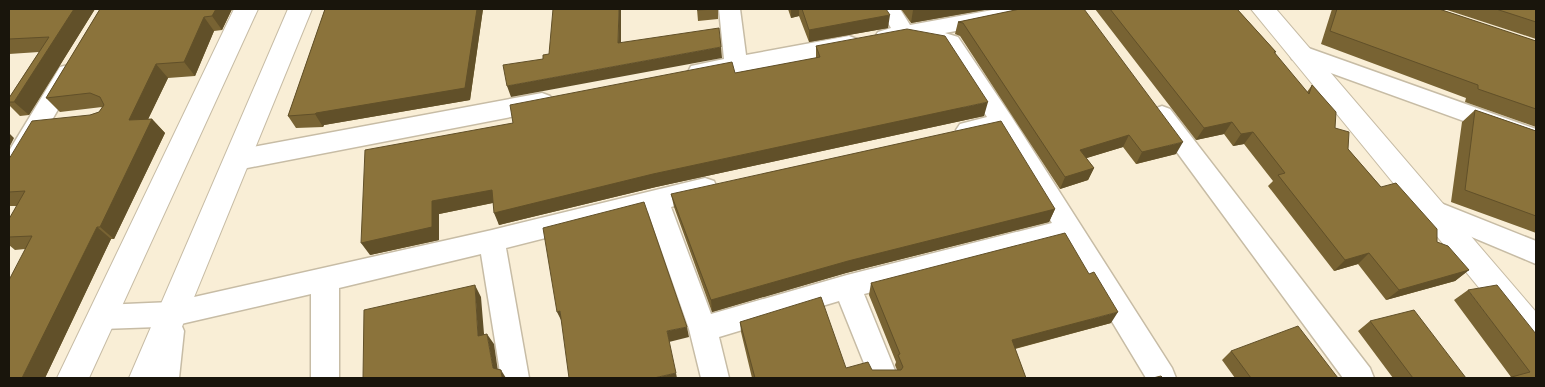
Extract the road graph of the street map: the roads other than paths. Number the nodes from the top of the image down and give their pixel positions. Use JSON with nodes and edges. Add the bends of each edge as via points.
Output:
{"nodes":[{"id":1,"x":246,"y":9,"type":"edge"},
{"id":2,"x":300,"y":9,"type":"edge"},
{"id":3,"x":729,"y":9,"type":"edge"},
{"id":4,"x":890,"y":9,"type":"edge"},
{"id":5,"x":1036,"y":9,"type":"edge"},
{"id":6,"x":1263,"y":9,"type":"edge"},
{"id":7,"x":905,"y":34,"type":"junction"},
{"id":8,"x":1300,"y":53,"type":"junction"},
{"id":9,"x":76,"y":59,"type":"edge"},
{"id":10,"x":736,"y":66,"type":"junction"},
{"id":11,"x":677,"y":77,"type":"edge"},
{"id":12,"x":1147,"y":95,"type":"edge"},
{"id":13,"x":560,"y":99,"type":"edge"},
{"id":14,"x":64,"y":122,"type":"edge"},
{"id":15,"x":1003,"y":122,"type":"junction"},
{"id":16,"x":35,"y":126,"type":"junction"},
{"id":17,"x":9,"y":128,"type":"edge"},
{"id":18,"x":945,"y":135,"type":"edge"},
{"id":19,"x":1536,"y":138,"type":"edge"},
{"id":20,"x":237,"y":160,"type":"junction"},
{"id":21,"x":9,"y":172,"type":"edge"},
{"id":22,"x":724,"y":184,"type":"edge"},
{"id":23,"x":656,"y":199,"type":"junction"},
{"id":24,"x":1433,"y":210,"type":"junction"},
{"id":25,"x":1069,"y":230,"type":"junction"},
{"id":26,"x":492,"y":241,"type":"junction"},
{"id":27,"x":1536,"y":253,"type":"edge"},
{"id":28,"x":325,"y":279,"type":"junction"},
{"id":29,"x":847,"y":287,"type":"junction"},
{"id":30,"x":172,"y":314,"type":"junction"},
{"id":31,"x":102,"y":317,"type":"junction"},
{"id":32,"x":703,"y":329,"type":"junction"},
{"id":33,"x":1536,"y":334,"type":"edge"},
{"id":34,"x":73,"y":378,"type":"edge"},
{"id":35,"x":146,"y":378,"type":"edge"},
{"id":36,"x":165,"y":378,"type":"edge"},
{"id":37,"x":325,"y":378,"type":"edge"},
{"id":38,"x":515,"y":378,"type":"edge"},
{"id":39,"x":715,"y":378,"type":"edge"},
{"id":40,"x":884,"y":378,"type":"edge"},
{"id":41,"x":1162,"y":378,"type":"edge"},
{"id":42,"x":1360,"y":378,"type":"edge"}],
"edges":[{"from":1,"to":31,"type":"main road"},
{"from":2,"to":20,"type":"main road"},
{"from":3,"to":10,"type":"street"},
{"from":4,"to":7,"type":"street"},
{"from":5,"to":7,"type":"street"},
{"from":6,"to":8,"type":"main road"},
{"from":7,"to":10,"type":"street"},
{"from":7,"to":15,"type":"street","via":[[950,42]]},
{"from":8,"to":19,"type":"street"},
{"from":8,"to":24,"type":"main road"},
{"from":9,"to":16,"type":"street"},
{"from":10,"to":11,"type":"street"},
{"from":12,"to":42,"type":"street"},
{"from":13,"to":20,"type":"street"},
{"from":14,"to":16,"type":"street"},
{"from":15,"to":18,"type":"street"},
{"from":15,"to":25,"type":"street"},
{"from":16,"to":17,"type":"street"},
{"from":16,"to":21,"type":"street"},
{"from":20,"to":30,"type":"main road"},
{"from":22,"to":23,"type":"street"},
{"from":23,"to":26,"type":"street"},
{"from":23,"to":32,"type":"street"},
{"from":24,"to":27,"type":"street"},
{"from":24,"to":33,"type":"main road"},
{"from":25,"to":29,"type":"street"},
{"from":25,"to":41,"type":"street"},
{"from":26,"to":28,"type":"street"},
{"from":26,"to":38,"type":"street"},
{"from":28,"to":30,"type":"street"},
{"from":28,"to":37,"type":"street"},
{"from":29,"to":32,"type":"street"},
{"from":29,"to":40,"type":"street"},
{"from":30,"to":31,"type":"street"},
{"from":30,"to":35,"type":"main road"},
{"from":30,"to":36,"type":"street"},
{"from":31,"to":34,"type":"main road"},
{"from":32,"to":39,"type":"street"}]}
